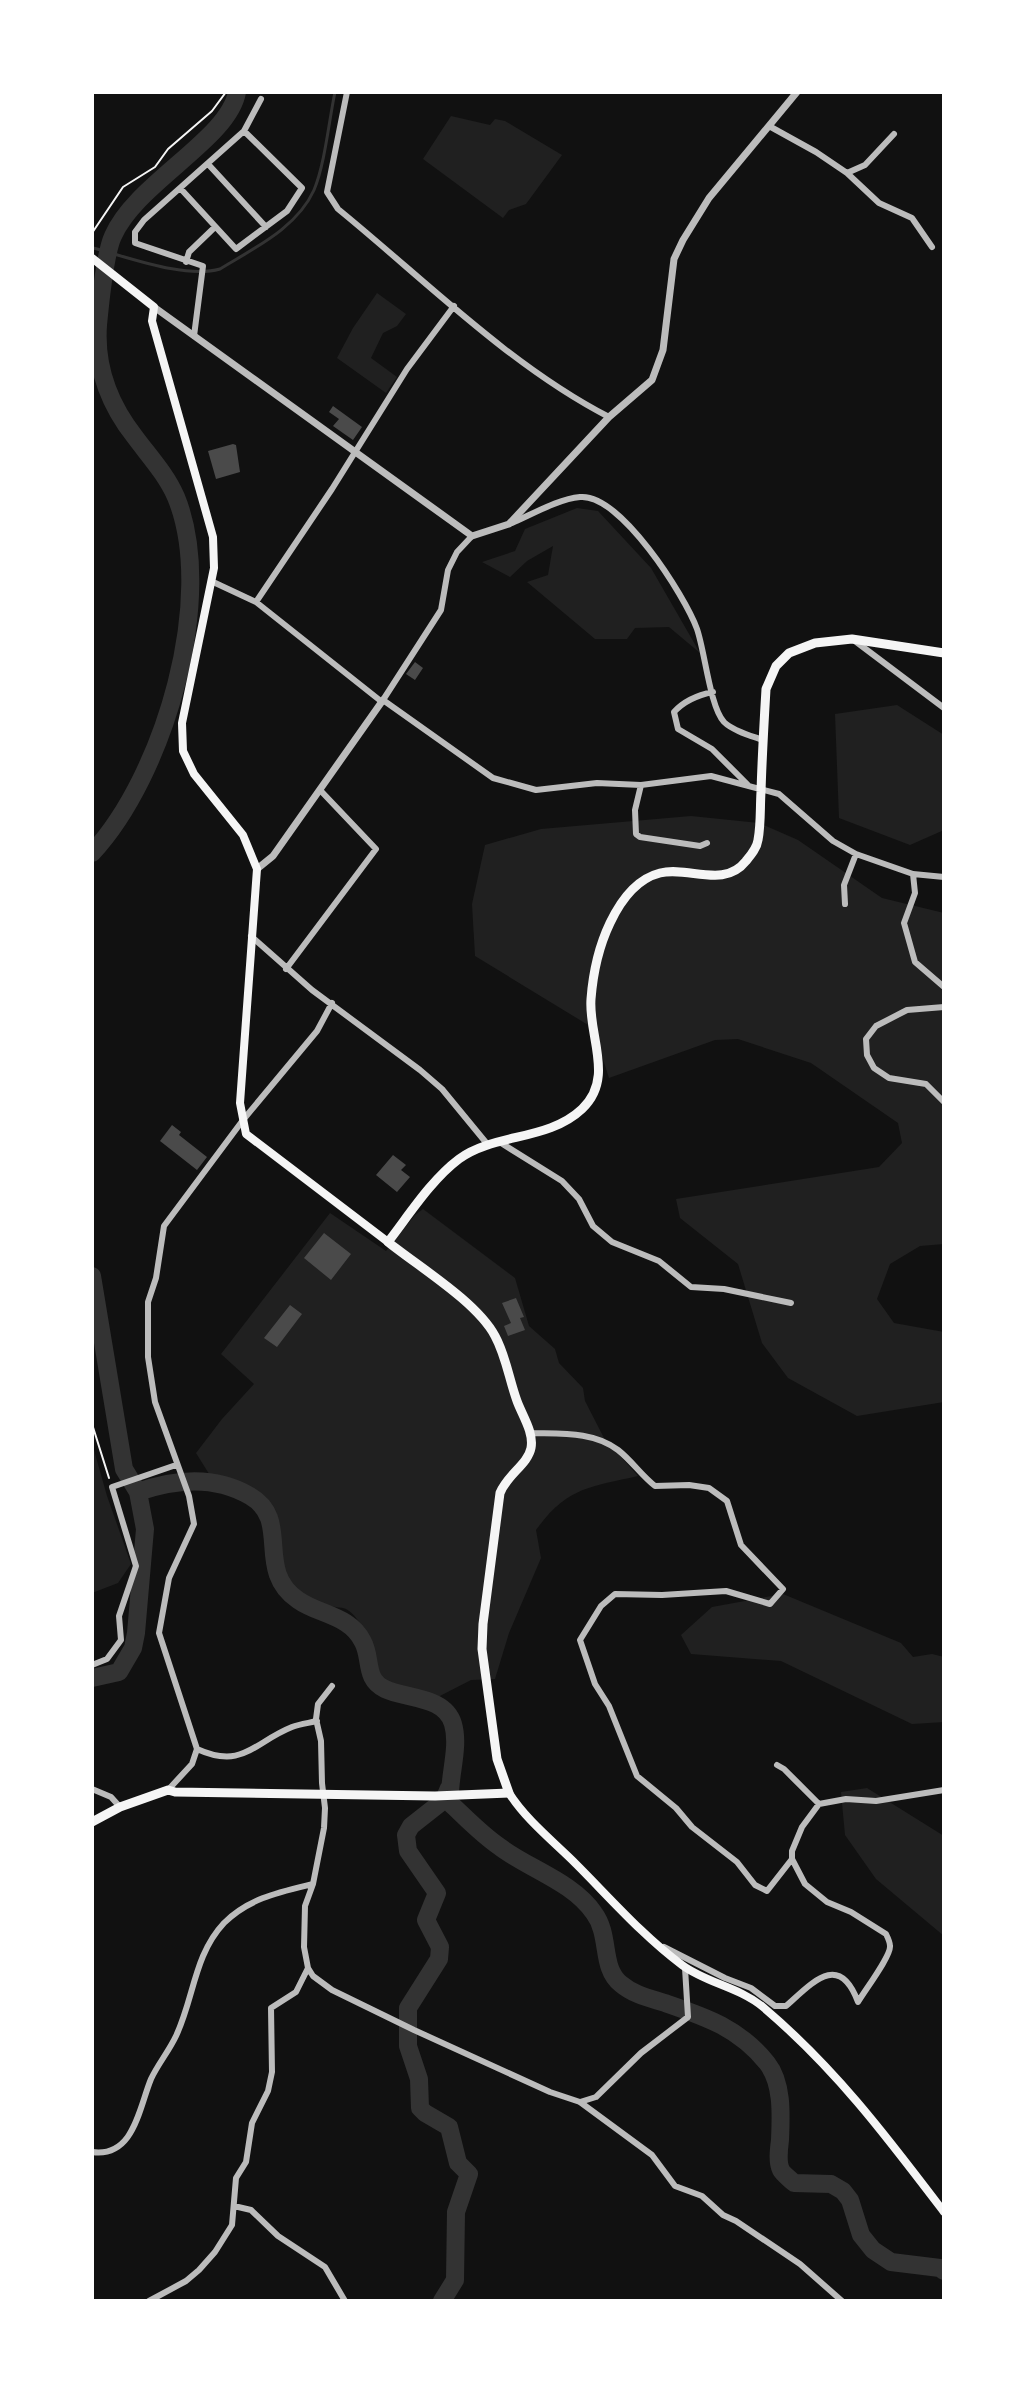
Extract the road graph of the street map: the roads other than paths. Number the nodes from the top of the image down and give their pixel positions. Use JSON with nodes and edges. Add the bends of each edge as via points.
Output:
{"nodes":[{"id":1,"x":347,"y":92,"type":"edge"},
{"id":2,"x":797,"y":92,"type":"edge"},
{"id":3,"x":261,"y":99,"type":"dead end"},
{"id":4,"x":769,"y":126,"type":"junction"},
{"id":5,"x":244,"y":131,"type":"junction"},
{"id":6,"x":894,"y":134,"type":"dead end"},
{"id":7,"x":208,"y":164,"type":"junction"},
{"id":8,"x":847,"y":173,"type":"junction"},
{"id":9,"x":180,"y":188,"type":"junction"},
{"id":10,"x":215,"y":227,"type":"junction"},
{"id":11,"x":266,"y":227,"type":"junction"},
{"id":12,"x":932,"y":247,"type":"dead end"},
{"id":13,"x":95,"y":260,"type":"edge"},
{"id":14,"x":186,"y":262,"type":"junction"},
{"id":15,"x":454,"y":306,"type":"junction"},
{"id":16,"x":154,"y":307,"type":"junction"},
{"id":17,"x":194,"y":336,"type":"junction"},
{"id":18,"x":609,"y":417,"type":"junction"},
{"id":19,"x":354,"y":452,"type":"junction"},
{"id":20,"x":509,"y":524,"type":"junction"},
{"id":21,"x":472,"y":536,"type":"junction"},
{"id":22,"x":211,"y":581,"type":"junction"},
{"id":23,"x":256,"y":602,"type":"junction"},
{"id":24,"x":852,"y":639,"type":"junction"},
{"id":25,"x":944,"y":653,"type":"edge"},
{"id":26,"x":713,"y":692,"type":"junction"},
{"id":27,"x":382,"y":701,"type":"junction"},
{"id":28,"x":944,"y":708,"type":"edge"},
{"id":29,"x":763,"y":740,"type":"junction"},
{"id":30,"x":641,"y":785,"type":"junction"},
{"id":31,"x":749,"y":785,"type":"junction"},
{"id":32,"x":320,"y":790,"type":"junction"},
{"id":33,"x":707,"y":843,"type":"dead end"},
{"id":34,"x":856,"y":854,"type":"junction"},
{"id":35,"x":257,"y":869,"type":"junction"},
{"id":36,"x":913,"y":874,"type":"junction"},
{"id":37,"x":944,"y":877,"type":"edge"},
{"id":38,"x":845,"y":904,"type":"dead end"},
{"id":39,"x":251,"y":936,"type":"junction"},
{"id":40,"x":286,"y":969,"type":"junction"},
{"id":41,"x":944,"y":987,"type":"edge"},
{"id":42,"x":332,"y":1003,"type":"junction"},
{"id":43,"x":944,"y":1007,"type":"edge"},
{"id":44,"x":944,"y":1102,"type":"edge"},
{"id":45,"x":243,"y":1120,"type":"junction"},
{"id":46,"x":501,"y":1143,"type":"junction"},
{"id":47,"x":488,"y":1145,"type":"junction"},
{"id":48,"x":388,"y":1242,"type":"junction"},
{"id":49,"x":791,"y":1303,"type":"dead end"},
{"id":50,"x":530,"y":1433,"type":"junction"},
{"id":51,"x":176,"y":1465,"type":"junction"},
{"id":52,"x":92,"y":1665,"type":"edge"},
{"id":53,"x":332,"y":1686,"type":"dead end"},
{"id":54,"x":317,"y":1721,"type":"junction"},
{"id":55,"x":197,"y":1749,"type":"junction"},
{"id":56,"x":777,"y":1765,"type":"dead end"},
{"id":57,"x":92,"y":1789,"type":"edge"},
{"id":58,"x":168,"y":1790,"type":"junction"},
{"id":59,"x":944,"y":1790,"type":"edge"},
{"id":60,"x":509,"y":1793,"type":"junction"},
{"id":61,"x":324,"y":1795,"type":"junction"},
{"id":62,"x":819,"y":1804,"type":"junction"},
{"id":63,"x":120,"y":1807,"type":"junction"},
{"id":64,"x":92,"y":1822,"type":"edge"},
{"id":65,"x":792,"y":1859,"type":"junction"},
{"id":66,"x":313,"y":1884,"type":"junction"},
{"id":67,"x":657,"y":1945,"type":"junction"},
{"id":68,"x":308,"y":1968,"type":"junction"},
{"id":69,"x":685,"y":1968,"type":"junction"},
{"id":70,"x":580,"y":2102,"type":"junction"},
{"id":71,"x":92,"y":2152,"type":"edge"},
{"id":72,"x":234,"y":2206,"type":"junction"},
{"id":73,"x":944,"y":2212,"type":"edge"},
{"id":74,"x":149,"y":2301,"type":"edge"},
{"id":75,"x":345,"y":2301,"type":"edge"},
{"id":76,"x":842,"y":2301,"type":"edge"}],
"edges":[{"from":1,"to":15,"type":"street","via":[[327,192],[338,209]]},
{"from":2,"to":4,"type":"street"},
{"from":3,"to":5,"type":"street"},
{"from":4,"to":8,"type":"street"},
{"from":4,"to":18,"type":"street","via":[[693,221],[674,259],[663,350],[652,380]]},
{"from":5,"to":7,"type":"street"},
{"from":5,"to":11,"type":"street","via":[[302,188],[287,211]]},
{"from":6,"to":8,"type":"street","via":[[865,165]]},
{"from":7,"to":9,"type":"street"},
{"from":7,"to":11,"type":"street"},
{"from":8,"to":12,"type":"street","via":[[879,203],[912,218]]},
{"from":9,"to":10,"type":"street"},
{"from":9,"to":14,"type":"street","via":[[144,220],[135,232],[135,243]]},
{"from":10,"to":11,"type":"street","via":[[236,249]]},
{"from":10,"to":14,"type":"street","via":[[189,252]]},
{"from":13,"to":16,"type":"main road"},
{"from":14,"to":17,"type":"street","via":[[203,266]]},
{"from":15,"to":18,"type":"street","via":[[556,388]]},
{"from":15,"to":19,"type":"street"},
{"from":16,"to":17,"type":"street"},
{"from":16,"to":22,"type":"main road","via":[[152,321],[213,537]]},
{"from":17,"to":19,"type":"street"},
{"from":18,"to":20,"type":"street"},
{"from":19,"to":21,"type":"street"},
{"from":19,"to":23,"type":"street"},
{"from":20,"to":21,"type":"street"},
{"from":20,"to":26,"type":"street","via":[[580,497],[597,500],[619,518],[647,546],[687,608]]},
{"from":21,"to":27,"type":"street","via":[[448,570],[441,610]]},
{"from":22,"to":23,"type":"street"},
{"from":22,"to":35,"type":"main road","via":[[182,723],[183,751],[194,774],[243,835]]},
{"from":23,"to":27,"type":"street"},
{"from":24,"to":25,"type":"main road"},
{"from":24,"to":28,"type":"street"},
{"from":24,"to":29,"type":"main road","via":[[815,643],[789,653],[776,666],[766,689]]},
{"from":26,"to":29,"type":"street","via":[[725,723]]},
{"from":26,"to":31,"type":"street","via":[[680,707],[675,720],[684,734],[712,749]]},
{"from":27,"to":30,"type":"street","via":[[493,778],[536,790],[597,783]]},
{"from":27,"to":32,"type":"street"},
{"from":29,"to":46,"type":"main road","via":[[758,842],[734,872],[659,873],[634,887],[603,939],[594,976],[590,1002],[600,1056],[592,1097],[561,1125]]},
{"from":30,"to":31,"type":"street","via":[[711,776]]},
{"from":30,"to":33,"type":"street","via":[[636,834]]},
{"from":31,"to":34,"type":"street","via":[[779,794]]},
{"from":32,"to":35,"type":"street","via":[[273,856]]},
{"from":32,"to":40,"type":"street","via":[[376,849]]},
{"from":34,"to":36,"type":"street"},
{"from":34,"to":38,"type":"street","via":[[844,885]]},
{"from":35,"to":39,"type":"main road"},
{"from":36,"to":37,"type":"street"},
{"from":36,"to":41,"type":"street","via":[[915,893],[904,923],[915,962]]},
{"from":39,"to":40,"type":"street"},
{"from":39,"to":45,"type":"main road"},
{"from":40,"to":42,"type":"street"},
{"from":42,"to":45,"type":"street","via":[[317,1031]]},
{"from":42,"to":47,"type":"street","via":[[442,1089]]},
{"from":43,"to":44,"type":"street","via":[[907,1010],[876,1026],[866,1039],[874,1068],[889,1078],[926,1084]]},
{"from":45,"to":48,"type":"main road","via":[[246,1134]]},
{"from":45,"to":51,"type":"street","via":[[164,1226],[148,1302],[155,1402]]},
{"from":46,"to":47,"type":"main road"},
{"from":46,"to":49,"type":"street","via":[[562,1181],[593,1226],[612,1242],[659,1261],[691,1287]]},
{"from":47,"to":48,"type":"main road","via":[[445,1173]]},
{"from":48,"to":50,"type":"main road","via":[[489,1325]]},
{"from":50,"to":60,"type":"main road","via":[[528,1456],[507,1478],[498,1498],[483,1624],[482,1657],[497,1759]]},
{"from":50,"to":65,"type":"street","via":[[595,1438],[615,1448],[655,1486],[709,1488],[727,1501],[741,1545],[783,1589],[770,1604],[726,1591],[615,1594],[580,1640],[637,1776],[762,1890],[776,1883]]},
{"from":51,"to":52,"type":"street","via":[[112,1487],[136,1566],[119,1616],[121,1640],[107,1659]]},
{"from":51,"to":55,"type":"street","via":[[194,1524],[169,1578],[159,1633]]},
{"from":53,"to":54,"type":"street","via":[[318,1704]]},
{"from":54,"to":55,"type":"street","via":[[292,1727],[233,1757],[216,1758]]},
{"from":54,"to":61,"type":"street"},
{"from":55,"to":58,"type":"street","via":[[192,1764]]},
{"from":56,"to":62,"type":"street"},
{"from":57,"to":63,"type":"street"},
{"from":58,"to":61,"type":"main road"},
{"from":58,"to":63,"type":"main road"},
{"from":59,"to":62,"type":"street"},
{"from":60,"to":61,"type":"main road"},
{"from":60,"to":67,"type":"main road"},
{"from":61,"to":66,"type":"street","via":[[324,1828]]},
{"from":62,"to":65,"type":"street","via":[[796,1839]]},
{"from":63,"to":64,"type":"main road"},
{"from":65,"to":67,"type":"street","via":[[810,1890],[886,1934],[891,1947],[886,1961],[858,2002],[842,1976],[832,1974],[819,1976],[786,2006],[775,2006],[751,1988]]},
{"from":66,"to":68,"type":"street","via":[[305,1906]]},
{"from":66,"to":71,"type":"street","via":[[265,1895],[223,1925],[206,1947],[177,2035],[152,2077],[134,2127],[123,2144],[109,2152]]},
{"from":67,"to":69,"type":"main road"},
{"from":68,"to":70,"type":"street","via":[[332,1990]]},
{"from":68,"to":72,"type":"street","via":[[296,1992],[271,2008],[272,2072],[252,2123],[246,2162],[236,2178]]},
{"from":69,"to":70,"type":"street","via":[[688,2017],[596,2097]]},
{"from":69,"to":73,"type":"main road","via":[[760,2005],[817,2057],[859,2101]]},
{"from":70,"to":76,"type":"street","via":[[652,2155],[675,2186],[702,2196],[800,2264]]},
{"from":72,"to":74,"type":"street","via":[[232,2225],[199,2270]]},
{"from":72,"to":75,"type":"street","via":[[251,2210],[278,2236],[325,2267]]}]}
